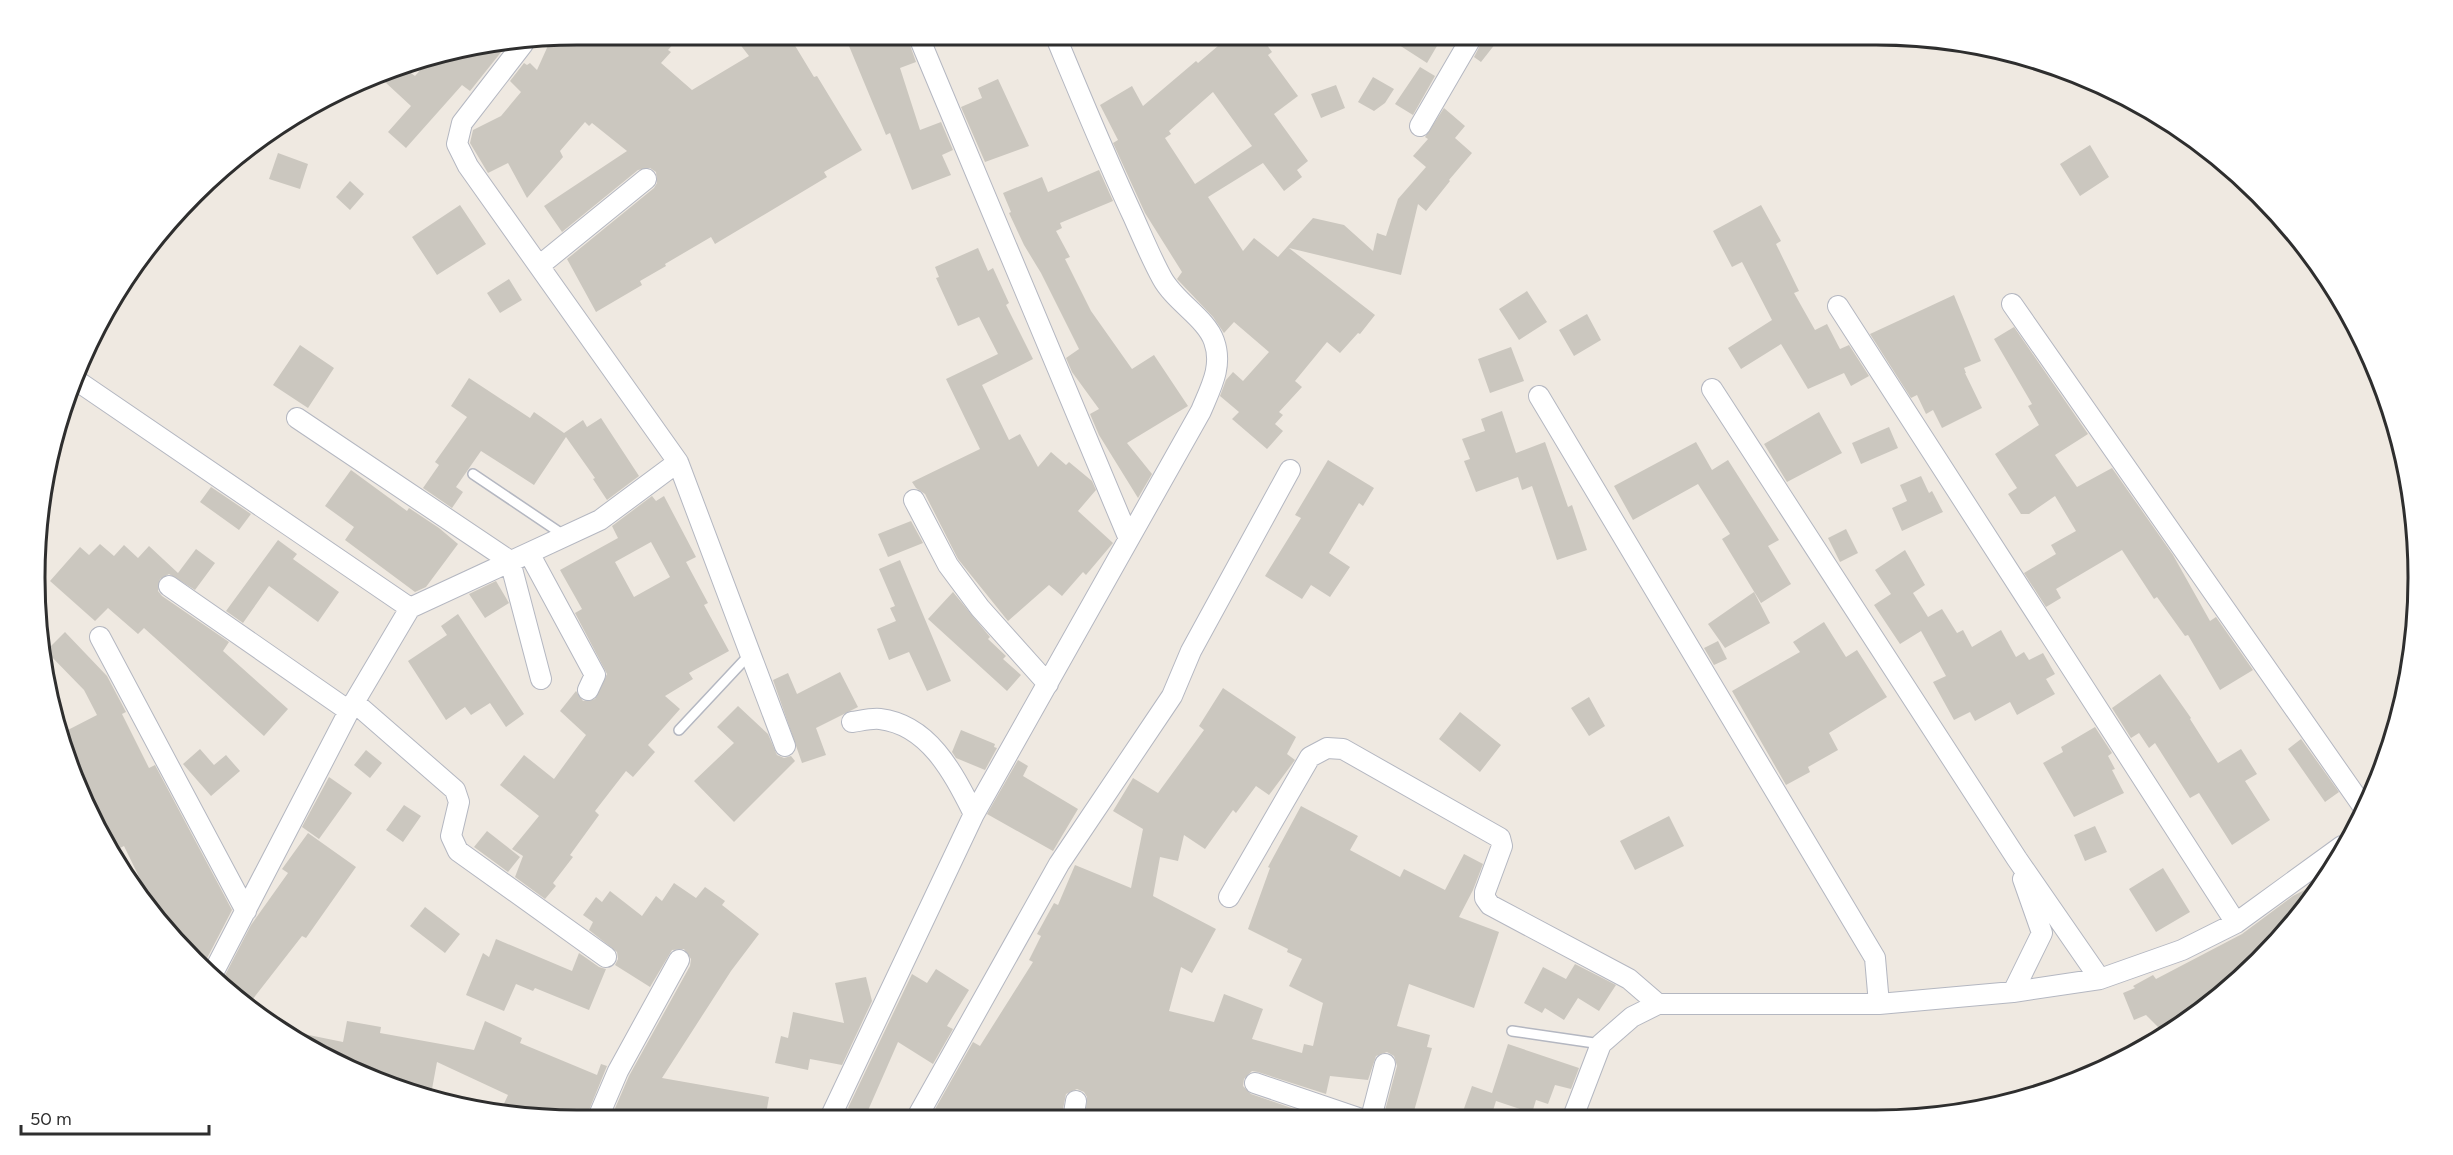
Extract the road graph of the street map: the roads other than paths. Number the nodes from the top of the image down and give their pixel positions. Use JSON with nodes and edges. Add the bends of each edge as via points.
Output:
{"nodes":[{"id":1,"x":923,"y":45,"type":"edge"},
{"id":2,"x":1060,"y":45,"type":"edge"},
{"id":3,"x":1467,"y":45,"type":"edge"},
{"id":4,"x":519,"y":49,"type":"edge"},
{"id":5,"x":1420,"y":126,"type":"dead end"},
{"id":6,"x":646,"y":179,"type":"dead end"},
{"id":7,"x":539,"y":266,"type":"junction"},
{"id":8,"x":2012,"y":304,"type":"dead end"},
{"id":9,"x":1838,"y":306,"type":"dead end"},
{"id":10,"x":82,"y":384,"type":"edge"},
{"id":11,"x":1712,"y":389,"type":"dead end"},
{"id":12,"x":1539,"y":396,"type":"dead end"},
{"id":13,"x":297,"y":418,"type":"dead end"},
{"id":14,"x":678,"y":462,"type":"junction"},
{"id":15,"x":1290,"y":470,"type":"dead end"},
{"id":16,"x":473,"y":474,"type":"dead end"},
{"id":17,"x":914,"y":500,"type":"dead end"},
{"id":18,"x":565,"y":536,"type":"junction"},
{"id":19,"x":1129,"y":539,"type":"junction"},
{"id":20,"x":529,"y":553,"type":"junction"},
{"id":21,"x":510,"y":561,"type":"junction"},
{"id":22,"x":169,"y":586,"type":"dead end"},
{"id":23,"x":410,"y":608,"type":"junction"},
{"id":24,"x":100,"y":637,"type":"dead end"},
{"id":25,"x":750,"y":654,"type":"junction"},
{"id":26,"x":540,"y":679,"type":"dead end"},
{"id":27,"x":1048,"y":684,"type":"junction"},
{"id":28,"x":588,"y":690,"type":"dead end"},
{"id":29,"x":351,"y":707,"type":"junction"},
{"id":30,"x":852,"y":722,"type":"dead end"},
{"id":31,"x":680,"y":730,"type":"dead end"},
{"id":32,"x":785,"y":746,"type":"dead end"},
{"id":33,"x":2359,"y":800,"type":"edge"},
{"id":34,"x":975,"y":814,"type":"junction"},
{"id":35,"x":2330,"y":855,"type":"edge"},
{"id":36,"x":2017,"y":859,"type":"junction"},
{"id":37,"x":1229,"y":897,"type":"dead end"},
{"id":38,"x":246,"y":911,"type":"junction"},
{"id":39,"x":2236,"y":923,"type":"junction"},
{"id":40,"x":606,"y":957,"type":"dead end"},
{"id":41,"x":679,"y":960,"type":"dead end"},
{"id":42,"x":215,"y":968,"type":"edge"},
{"id":43,"x":2100,"y":979,"type":"junction"},
{"id":44,"x":2013,"y":992,"type":"junction"},
{"id":45,"x":1658,"y":1004,"type":"junction"},
{"id":46,"x":1879,"y":1004,"type":"junction"},
{"id":47,"x":1512,"y":1031,"type":"dead end"},
{"id":48,"x":1601,"y":1044,"type":"junction"},
{"id":49,"x":1385,"y":1064,"type":"dead end"},
{"id":50,"x":1255,"y":1083,"type":"dead end"},
{"id":51,"x":601,"y":1110,"type":"edge"},
{"id":52,"x":834,"y":1110,"type":"edge"},
{"id":53,"x":921,"y":1110,"type":"edge"},
{"id":54,"x":1334,"y":1110,"type":"edge"},
{"id":55,"x":1373,"y":1110,"type":"edge"},
{"id":56,"x":1576,"y":1110,"type":"edge"}],
"edges":[{"from":1,"to":19,"type":"street"},
{"from":2,"to":19,"type":"street","via":[[1162,279],[1202,321],[1214,339],[1218,356],[1217,372],[1201,411]]},
{"from":3,"to":5,"type":"street"},
{"from":4,"to":7,"type":"street","via":[[462,123],[457,144],[468,166]]},
{"from":6,"to":7,"type":"street"},
{"from":7,"to":14,"type":"street"},
{"from":8,"to":33,"type":"street"},
{"from":9,"to":39,"type":"street"},
{"from":10,"to":23,"type":"street"},
{"from":11,"to":36,"type":"street"},
{"from":12,"to":46,"type":"street","via":[[1875,958]]},
{"from":13,"to":21,"type":"street"},
{"from":14,"to":18,"type":"street","via":[[600,520]]},
{"from":14,"to":25,"type":"street"},
{"from":15,"to":53,"type":"street","via":[[1191,651],[1172,696],[1059,864]]},
{"from":16,"to":18,"type":"lane"},
{"from":17,"to":27,"type":"street","via":[[948,565],[980,608]]},
{"from":18,"to":20,"type":"street"},
{"from":19,"to":27,"type":"street"},
{"from":20,"to":21,"type":"street"},
{"from":20,"to":28,"type":"street","via":[[595,675]]},
{"from":21,"to":23,"type":"street"},
{"from":21,"to":26,"type":"street"},
{"from":22,"to":29,"type":"street"},
{"from":23,"to":29,"type":"street"},
{"from":24,"to":38,"type":"street"},
{"from":25,"to":31,"type":"lane"},
{"from":25,"to":32,"type":"street"},
{"from":27,"to":34,"type":"street"},
{"from":29,"to":38,"type":"street"},
{"from":29,"to":40,"type":"street","via":[[455,790],[459,802],[452,836],[458,851]]},
{"from":30,"to":34,"type":"street","via":[[880,719],[907,728],[950,767]]},
{"from":34,"to":52,"type":"street"},
{"from":35,"to":39,"type":"street"},
{"from":36,"to":43,"type":"street"},
{"from":36,"to":44,"type":"street","via":[[2042,933]]},
{"from":37,"to":45,"type":"street","via":[[1310,757],[1327,748],[1343,749],[1500,838],[1502,846],[1485,892],[1490,905],[1629,979]]},
{"from":38,"to":42,"type":"street"},
{"from":39,"to":43,"type":"street","via":[[2182,950]]},
{"from":41,"to":51,"type":"street","via":[[618,1071]]},
{"from":43,"to":44,"type":"street"},
{"from":44,"to":46,"type":"street"},
{"from":45,"to":46,"type":"street"},
{"from":45,"to":48,"type":"street","via":[[1632,1017]]},
{"from":47,"to":48,"type":"lane"},
{"from":48,"to":56,"type":"street"},
{"from":49,"to":55,"type":"street"},
{"from":50,"to":54,"type":"street"}]}
